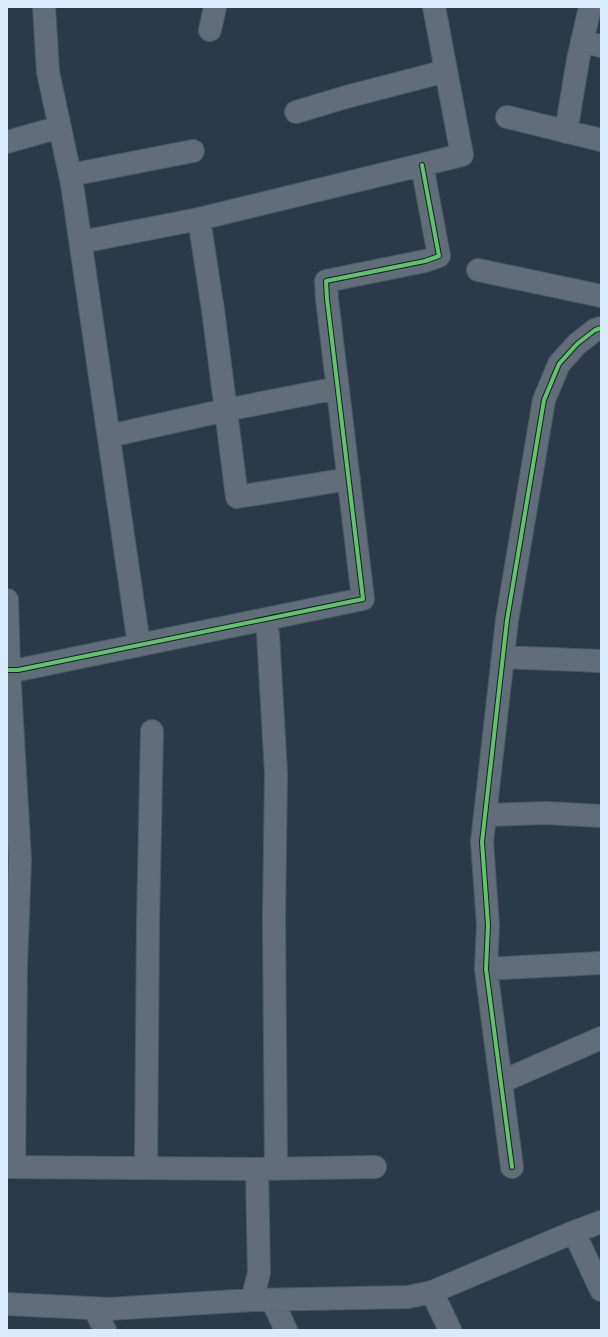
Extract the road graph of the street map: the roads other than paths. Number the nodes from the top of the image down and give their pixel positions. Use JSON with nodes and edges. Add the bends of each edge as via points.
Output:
{"nodes":[{"id":1,"x":44,"y":7,"type":"edge"},
{"id":2,"x":215,"y":7,"type":"edge"},
{"id":3,"x":434,"y":7,"type":"edge"},
{"id":4,"x":590,"y":7,"type":"edge"},
{"id":5,"x":210,"y":30,"type":"dead end"},
{"id":6,"x":592,"y":43,"type":"edge"},
{"id":7,"x":446,"y":71,"type":"junction"},
{"id":8,"x":296,"y":112,"type":"dead end"},
{"id":9,"x":506,"y":117,"type":"dead end"},
{"id":10,"x":60,"y":127,"type":"junction"},
{"id":11,"x":566,"y":132,"type":"junction"},
{"id":12,"x":601,"y":140,"type":"edge"},
{"id":13,"x":7,"y":142,"type":"edge"},
{"id":14,"x":193,"y":150,"type":"dead end"},
{"id":15,"x":422,"y":165,"type":"junction"},
{"id":16,"x":70,"y":175,"type":"junction"},
{"id":17,"x":199,"y":219,"type":"junction"},
{"id":18,"x":81,"y":242,"type":"junction"},
{"id":19,"x":478,"y":270,"type":"dead end"},
{"id":20,"x":601,"y":296,"type":"edge"},
{"id":21,"x":601,"y":328,"type":"edge"},
{"id":22,"x":338,"y":388,"type":"junction"},
{"id":23,"x":226,"y":410,"type":"junction"},
{"id":24,"x":109,"y":436,"type":"junction"},
{"id":25,"x":349,"y":479,"type":"junction"},
{"id":26,"x":7,"y":600,"type":"edge"},
{"id":27,"x":266,"y":620,"type":"junction"},
{"id":28,"x":139,"y":645,"type":"junction"},
{"id":29,"x":503,"y":657,"type":"junction"},
{"id":30,"x":601,"y":661,"type":"edge"},
{"id":31,"x":8,"y":670,"type":"edge"},
{"id":32,"x":152,"y":731,"type":"dead end"},
{"id":33,"x":485,"y":815,"type":"junction"},
{"id":34,"x":601,"y":816,"type":"edge"},
{"id":35,"x":601,"y":963,"type":"edge"},
{"id":36,"x":486,"y":969,"type":"junction"},
{"id":37,"x":601,"y":1038,"type":"edge"},
{"id":38,"x":501,"y":1082,"type":"junction"},
{"id":39,"x":11,"y":1167,"type":"edge"},
{"id":40,"x":375,"y":1167,"type":"dead end"},
{"id":41,"x":146,"y":1168,"type":"junction"},
{"id":42,"x":512,"y":1168,"type":"dead end"},
{"id":43,"x":266,"y":1169,"type":"junction"},
{"id":44,"x":601,"y":1222,"type":"edge"},
{"id":45,"x":574,"y":1232,"type":"junction"},
{"id":46,"x":601,"y":1290,"type":"edge"},
{"id":47,"x":432,"y":1292,"type":"junction"},
{"id":48,"x":262,"y":1300,"type":"junction"},
{"id":49,"x":7,"y":1304,"type":"edge"},
{"id":50,"x":94,"y":1308,"type":"junction"},
{"id":51,"x":105,"y":1330,"type":"edge"},
{"id":52,"x":286,"y":1330,"type":"edge"},
{"id":53,"x":450,"y":1330,"type":"edge"}],
"edges":[{"from":1,"to":10,"type":"street","via":[[48,72]]},
{"from":2,"to":5,"type":"street"},
{"from":3,"to":7,"type":"street"},
{"from":4,"to":6,"type":"street"},
{"from":6,"to":11,"type":"street","via":[[578,60]]},
{"from":7,"to":8,"type":"street"},
{"from":7,"to":15,"type":"street","via":[[462,155]]},
{"from":9,"to":11,"type":"street"},
{"from":10,"to":13,"type":"street"},
{"from":10,"to":16,"type":"street"},
{"from":11,"to":12,"type":"street"},
{"from":14,"to":16,"type":"street"},
{"from":15,"to":17,"type":"street"},
{"from":15,"to":22,"type":"street","via":[[439,256],[326,281]]},
{"from":16,"to":18,"type":"street"},
{"from":17,"to":18,"type":"street"},
{"from":17,"to":23,"type":"street"},
{"from":18,"to":24,"type":"street"},
{"from":19,"to":20,"type":"street"},
{"from":21,"to":29,"type":"street","via":[[576,344],[559,364],[544,400]]},
{"from":22,"to":23,"type":"street"},
{"from":22,"to":25,"type":"street"},
{"from":23,"to":24,"type":"street"},
{"from":23,"to":25,"type":"street","via":[[237,498]]},
{"from":24,"to":28,"type":"street"},
{"from":25,"to":27,"type":"street","via":[[363,599]]},
{"from":26,"to":31,"type":"street"},
{"from":27,"to":28,"type":"street"},
{"from":27,"to":43,"type":"street","via":[[276,773]]},
{"from":28,"to":31,"type":"street"},
{"from":29,"to":30,"type":"street"},
{"from":29,"to":33,"type":"street"},
{"from":31,"to":39,"type":"street","via":[[20,860]]},
{"from":32,"to":41,"type":"street"},
{"from":33,"to":34,"type":"street","via":[[546,813]]},
{"from":33,"to":36,"type":"street","via":[[482,842],[488,925]]},
{"from":35,"to":36,"type":"street"},
{"from":36,"to":38,"type":"street"},
{"from":37,"to":38,"type":"street"},
{"from":38,"to":42,"type":"street"},
{"from":39,"to":41,"type":"street"},
{"from":40,"to":43,"type":"street"},
{"from":41,"to":43,"type":"street"},
{"from":43,"to":48,"type":"street","via":[[259,1273]]},
{"from":44,"to":45,"type":"street"},
{"from":45,"to":46,"type":"street"},
{"from":45,"to":47,"type":"street"},
{"from":47,"to":48,"type":"street","via":[[408,1297]]},
{"from":47,"to":53,"type":"street"},
{"from":48,"to":50,"type":"street"},
{"from":48,"to":52,"type":"street"},
{"from":49,"to":50,"type":"street"},
{"from":50,"to":51,"type":"street"}]}
